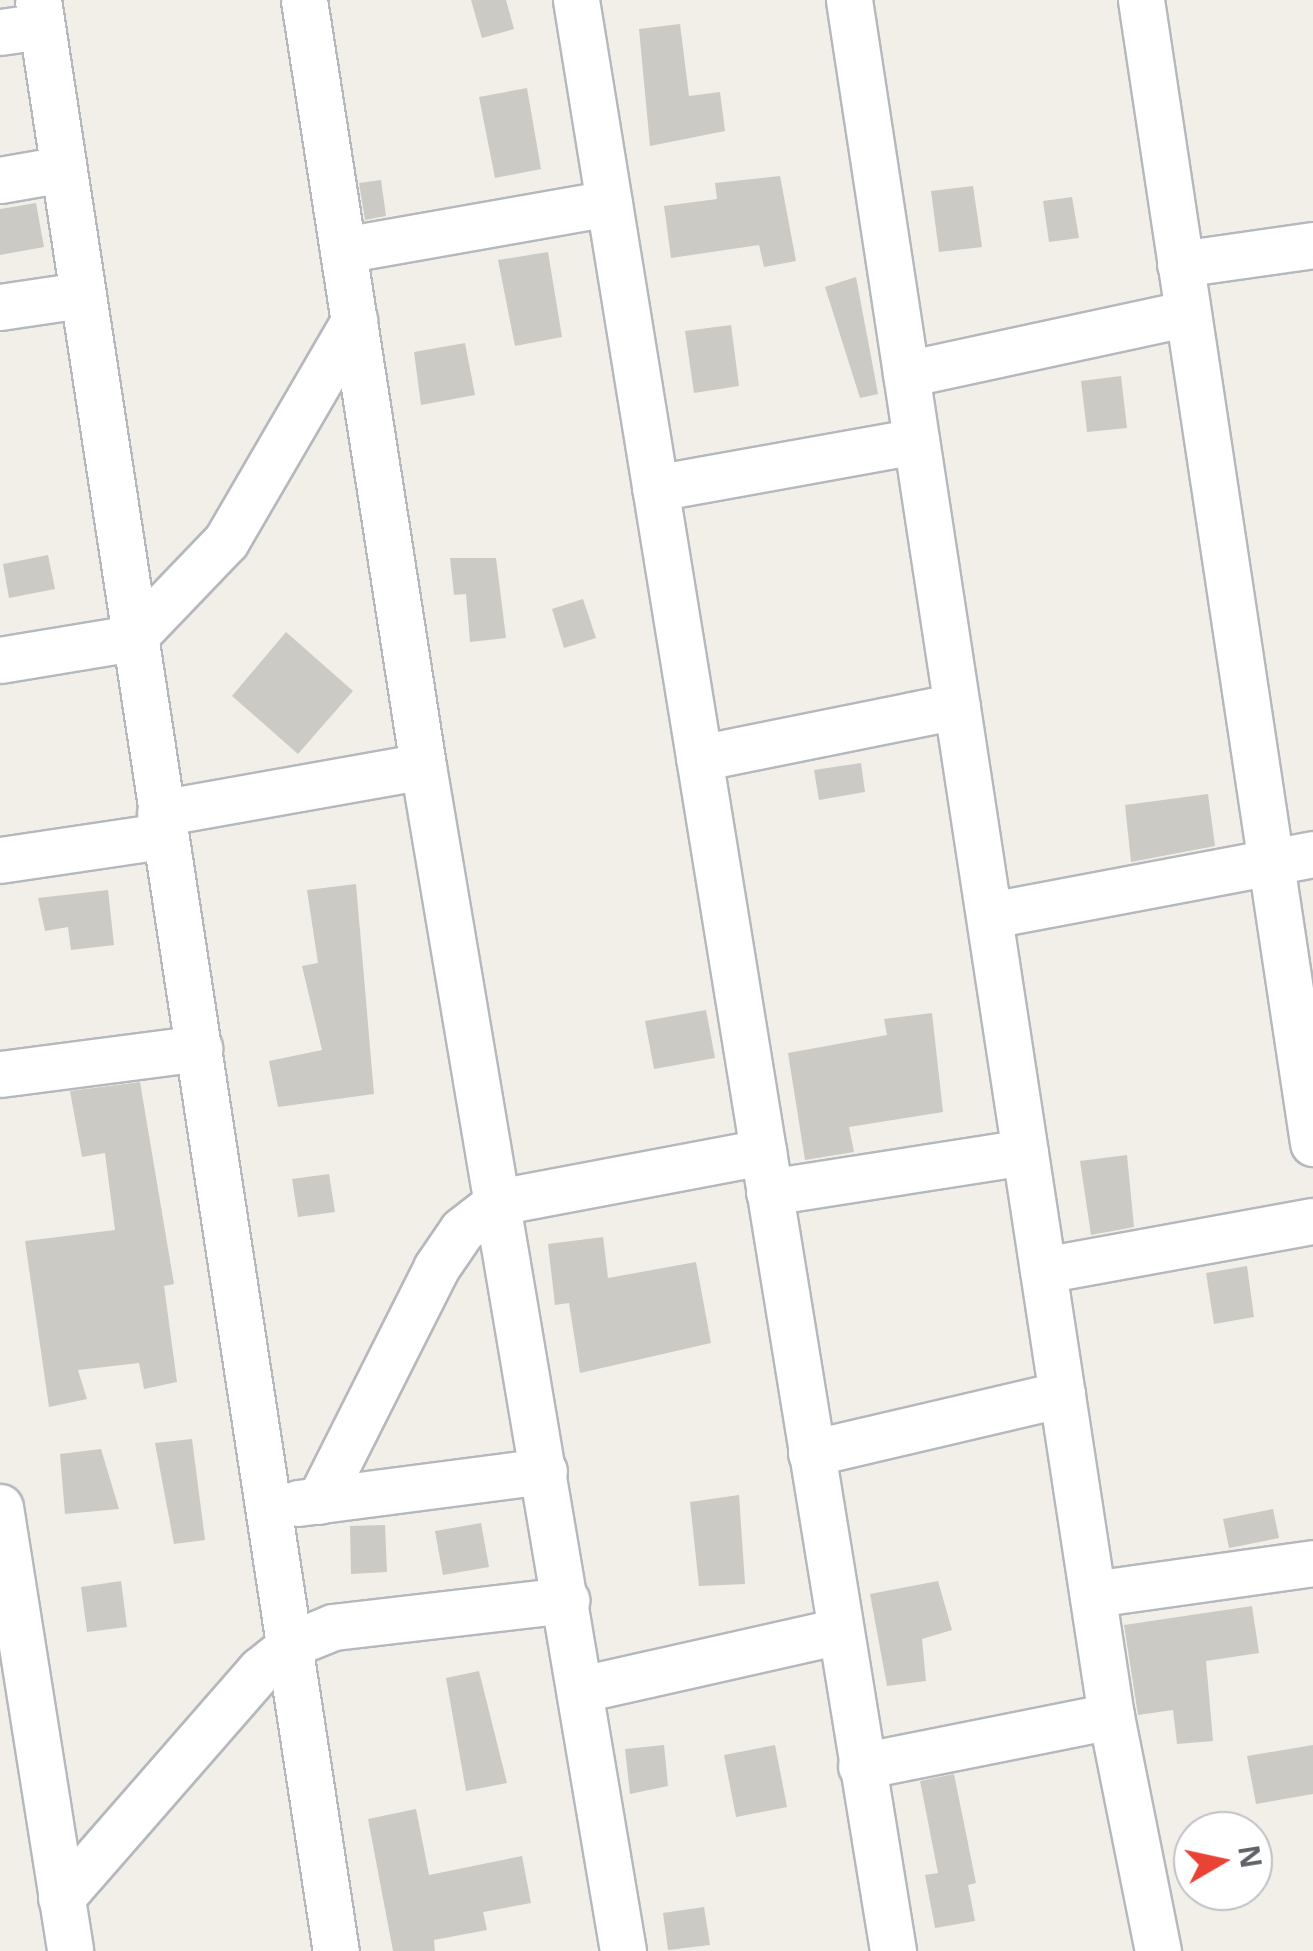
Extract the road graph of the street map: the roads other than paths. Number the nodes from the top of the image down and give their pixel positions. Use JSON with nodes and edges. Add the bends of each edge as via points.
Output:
{"nodes":[{"id":1,"x":304,"y":0,"type":"edge"},
{"id":2,"x":576,"y":0,"type":"edge"},
{"id":3,"x":849,"y":0,"type":"edge"},
{"id":4,"x":1141,"y":0,"type":"edge"},
{"id":5,"x":27,"y":20,"type":"edge"},
{"id":6,"x":64,"y":169,"type":"junction"},
{"id":7,"x":0,"y":180,"type":"edge"},
{"id":8,"x":609,"y":202,"type":"junction"},
{"id":9,"x":1313,"y":245,"type":"edge"},
{"id":10,"x":343,"y":250,"type":"junction"},
{"id":11,"x":1180,"y":264,"type":"junction"},
{"id":12,"x":82,"y":295,"type":"junction"},
{"id":13,"x":0,"y":307,"type":"edge"},
{"id":14,"x":1187,"y":313,"type":"junction"},
{"id":15,"x":354,"y":321,"type":"junction"},
{"id":16,"x":906,"y":374,"type":"junction"},
{"id":17,"x":916,"y":442,"type":"junction"},
{"id":18,"x":655,"y":488,"type":"junction"},
{"id":19,"x":133,"y":638,"type":"junction"},
{"id":20,"x":0,"y":660,"type":"edge"},
{"id":21,"x":957,"y":706,"type":"junction"},
{"id":22,"x":699,"y":758,"type":"junction"},
{"id":23,"x":423,"y":766,"type":"junction"},
{"id":24,"x":162,"y":825,"type":"junction"},
{"id":25,"x":1293,"y":858,"type":"edge"},
{"id":26,"x":0,"y":860,"type":"edge"},
{"id":27,"x":991,"y":915,"type":"junction"},
{"id":28,"x":199,"y":1048,"type":"junction"},
{"id":29,"x":0,"y":1074,"type":"edge"},
{"id":30,"x":1313,"y":1143,"type":"edge"},
{"id":31,"x":1025,"y":1152,"type":"junction"},
{"id":32,"x":766,"y":1172,"type":"junction"},
{"id":33,"x":498,"y":1202,"type":"junction"},
{"id":34,"x":1313,"y":1221,"type":"edge"},
{"id":35,"x":1043,"y":1270,"type":"junction"},
{"id":36,"x":1062,"y":1394,"type":"junction"},
{"id":37,"x":811,"y":1454,"type":"junction"},
{"id":38,"x":544,"y":1471,"type":"junction"},
{"id":39,"x":319,"y":1500,"type":"junction"},
{"id":40,"x":274,"y":1506,"type":"junction"},
{"id":41,"x":2,"y":1533,"type":"edge"},
{"id":42,"x":1313,"y":1562,"type":"edge"},
{"id":43,"x":1092,"y":1594,"type":"junction"},
{"id":44,"x":566,"y":1600,"type":"junction"},
{"id":45,"x":840,"y":1631,"type":"junction"},
{"id":46,"x":294,"y":1643,"type":"junction"},
{"id":47,"x":582,"y":1689,"type":"junction"},
{"id":48,"x":1111,"y":1716,"type":"junction"},
{"id":49,"x":861,"y":1766,"type":"junction"},
{"id":50,"x":62,"y":1898,"type":"junction"},
{"id":51,"x":70,"y":1951,"type":"edge"},
{"id":52,"x":336,"y":1951,"type":"edge"},
{"id":53,"x":623,"y":1951,"type":"edge"},
{"id":54,"x":893,"y":1951,"type":"edge"},
{"id":55,"x":1158,"y":1951,"type":"edge"}],
"edges":[{"from":1,"to":10,"type":"street"},
{"from":2,"to":8,"type":"street"},
{"from":3,"to":16,"type":"street"},
{"from":4,"to":11,"type":"street"},
{"from":5,"to":6,"type":"street"},
{"from":6,"to":7,"type":"street"},
{"from":6,"to":12,"type":"street"},
{"from":8,"to":10,"type":"street"},
{"from":8,"to":18,"type":"street"},
{"from":9,"to":11,"type":"street"},
{"from":10,"to":15,"type":"street"},
{"from":11,"to":14,"type":"street"},
{"from":12,"to":13,"type":"street"},
{"from":12,"to":19,"type":"street"},
{"from":14,"to":16,"type":"street"},
{"from":14,"to":25,"type":"street"},
{"from":15,"to":19,"type":"street","via":[[226,541]]},
{"from":15,"to":23,"type":"street"},
{"from":16,"to":17,"type":"street"},
{"from":17,"to":18,"type":"street"},
{"from":17,"to":21,"type":"street"},
{"from":18,"to":22,"type":"street"},
{"from":19,"to":20,"type":"street"},
{"from":19,"to":24,"type":"street"},
{"from":21,"to":22,"type":"street"},
{"from":21,"to":27,"type":"street"},
{"from":22,"to":32,"type":"street"},
{"from":23,"to":24,"type":"street"},
{"from":23,"to":33,"type":"street"},
{"from":24,"to":26,"type":"street"},
{"from":24,"to":28,"type":"street"},
{"from":25,"to":27,"type":"street"},
{"from":25,"to":30,"type":"street"},
{"from":27,"to":31,"type":"street"},
{"from":28,"to":29,"type":"street"},
{"from":28,"to":40,"type":"street"},
{"from":31,"to":32,"type":"street"},
{"from":31,"to":35,"type":"street"},
{"from":32,"to":33,"type":"street"},
{"from":32,"to":37,"type":"street"},
{"from":33,"to":38,"type":"street"},
{"from":33,"to":39,"type":"street","via":[[462,1230],[436,1268]]},
{"from":34,"to":35,"type":"street"},
{"from":35,"to":36,"type":"street"},
{"from":36,"to":37,"type":"street"},
{"from":36,"to":43,"type":"street"},
{"from":37,"to":45,"type":"street"},
{"from":38,"to":39,"type":"street"},
{"from":38,"to":44,"type":"street"},
{"from":39,"to":40,"type":"street"},
{"from":40,"to":46,"type":"street"},
{"from":41,"to":50,"type":"street"},
{"from":42,"to":43,"type":"street"},
{"from":43,"to":48,"type":"street"},
{"from":44,"to":46,"type":"street","via":[[333,1627]]},
{"from":44,"to":47,"type":"street"},
{"from":45,"to":47,"type":"street"},
{"from":45,"to":49,"type":"street"},
{"from":46,"to":50,"type":"street","via":[[260,1670]]},
{"from":46,"to":52,"type":"street"},
{"from":47,"to":53,"type":"street"},
{"from":48,"to":49,"type":"street"},
{"from":48,"to":55,"type":"street"},
{"from":49,"to":54,"type":"street"},
{"from":50,"to":51,"type":"street"}]}
